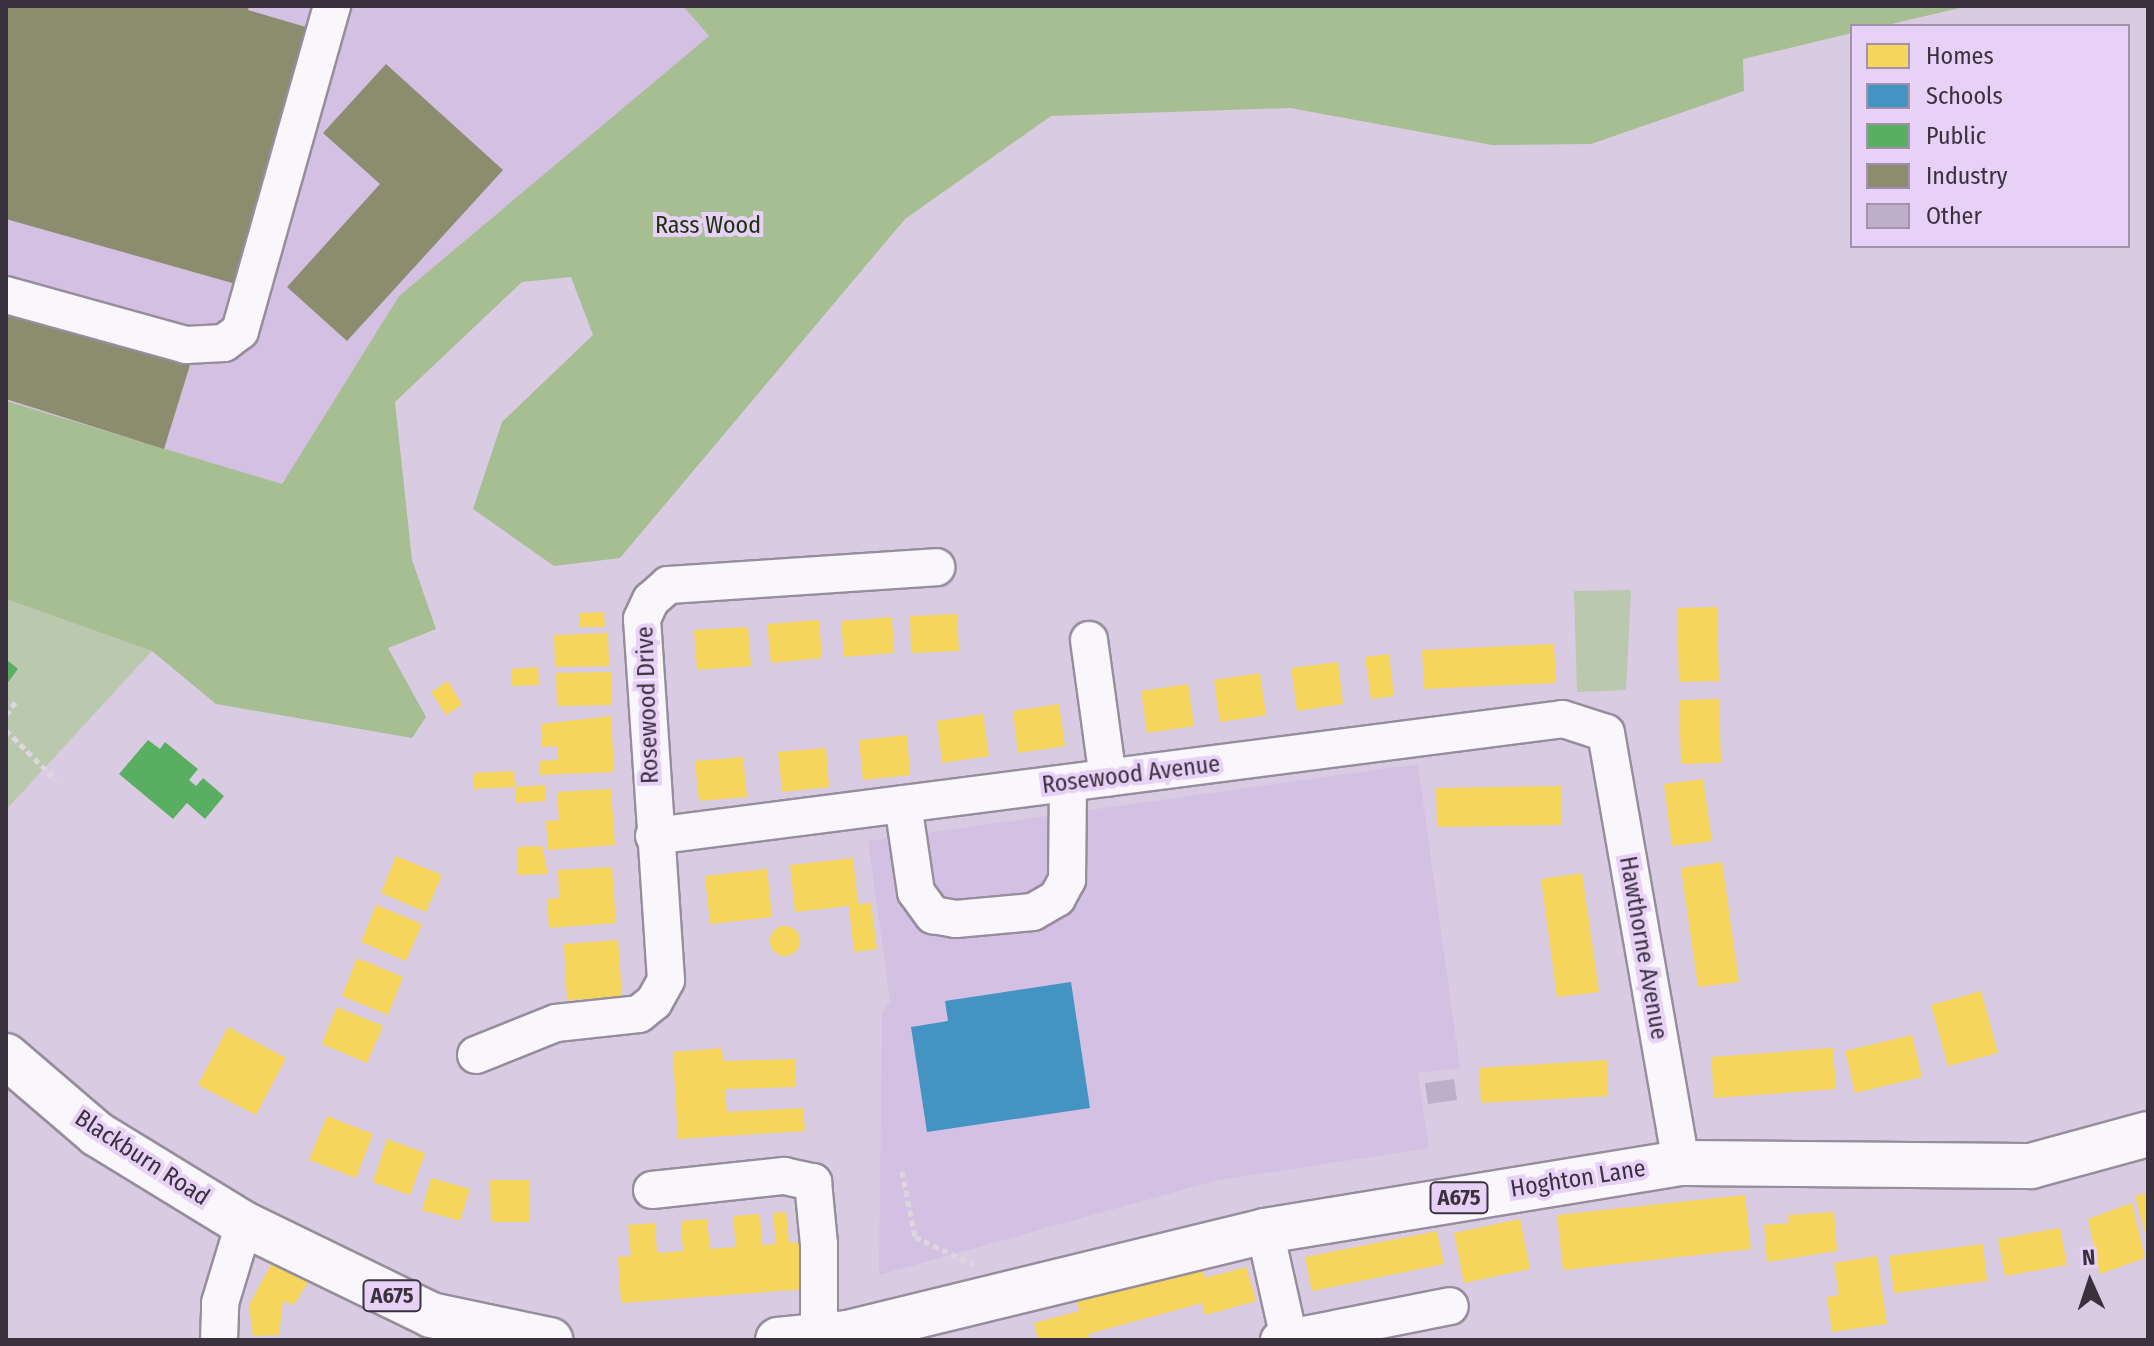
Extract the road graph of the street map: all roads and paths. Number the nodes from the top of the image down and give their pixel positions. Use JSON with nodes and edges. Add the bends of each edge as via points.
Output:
{"nodes":[{"id":1,"x":332,"y":6,"type":"edge"},
{"id":2,"x":6,"y":295,"type":"edge"},
{"id":3,"x":936,"y":567,"type":"dead end"},
{"id":4,"x":1089,"y":640,"type":"dead end"},
{"id":5,"x":17,"y":700,"type":"dead end"},
{"id":6,"x":6,"y":715,"type":"edge"},
{"id":7,"x":6,"y":730,"type":"edge"},
{"id":8,"x":1606,"y":733,"type":"joint"},
{"id":9,"x":1108,"y":778,"type":"junction"},
{"id":10,"x":56,"y":780,"type":"dead end"},
{"id":11,"x":1068,"y":783,"type":"junction"},
{"id":12,"x":903,"y":804,"type":"junction"},
{"id":13,"x":654,"y":836,"type":"junction"},
{"id":14,"x":476,"y":1055,"type":"dead end"},
{"id":15,"x":6,"y":1056,"type":"edge"},
{"id":16,"x":2148,"y":1134,"type":"edge"},
{"id":17,"x":1681,"y":1163,"type":"junction"},
{"id":18,"x":902,"y":1171,"type":"dead end"},
{"id":19,"x":652,"y":1190,"type":"dead end"},
{"id":20,"x":244,"y":1224,"type":"junction"},
{"id":21,"x":1265,"y":1231,"type":"junction"},
{"id":22,"x":1009,"y":1293,"type":"junction"},
{"id":23,"x":1450,"y":1306,"type":"dead end"},
{"id":24,"x":799,"y":1338,"type":"edge"},
{"id":25,"x":1284,"y":1339,"type":"edge"},
{"id":26,"x":219,"y":1340,"type":"edge"},
{"id":27,"x":550,"y":1340,"type":"edge"}],
"edges":[{"from":1,"to":2,"type":"street","via":[[240,331],[224,343],[186,345]]},
{"from":3,"to":13,"type":"street","name":"Rosewood Drive","via":[[668,585],[651,600],[642,619]]},
{"from":4,"to":9,"type":"street"},
{"from":5,"to":6,"type":"path"},
{"from":7,"to":10,"type":"path"},
{"from":8,"to":9,"type":"street","name":"Rosewood Avenue","via":[[1563,719]]},
{"from":8,"to":17,"type":"street","name":"Hawthorne Avenue"},
{"from":9,"to":11,"type":"street","name":"Rosewood Avenue"},
{"from":11,"to":12,"type":"street","name":"Rosewood Avenue"},
{"from":11,"to":12,"type":"street","via":[[1067,880],[1057,898],[1033,912],[956,919],[933,915],[916,892]]},
{"from":12,"to":13,"type":"street","name":"Rosewood Avenue"},
{"from":13,"to":14,"type":"street","name":"Rosewood Drive","via":[[666,980],[654,1002],[639,1014],[556,1023]]},
{"from":15,"to":20,"type":"main road","name":"Blackburn Road","number":"A675","via":[[97,1134]]},
{"from":16,"to":17,"type":"main road","name":"Hoghton Lane","number":"A675","via":[[2031,1166]]},
{"from":17,"to":21,"type":"main road","name":"Hoghton Lane","number":"A675"},
{"from":18,"to":22,"type":"path","via":[[915,1237],[1003,1278]]},
{"from":19,"to":24,"type":"street","via":[[784,1176],[813,1182]]},
{"from":20,"to":26,"type":"street","via":[[220,1303]]},
{"from":20,"to":27,"type":"main road","number":"A675","via":[[431,1315]]},
{"from":21,"to":22,"type":"main road","name":"Hoghton Lane","number":"A675"},
{"from":21,"to":25,"type":"street"},
{"from":22,"to":24,"type":"main road","name":"Hoghton Lane","number":"A675"},
{"from":23,"to":25,"type":"street"}]}
